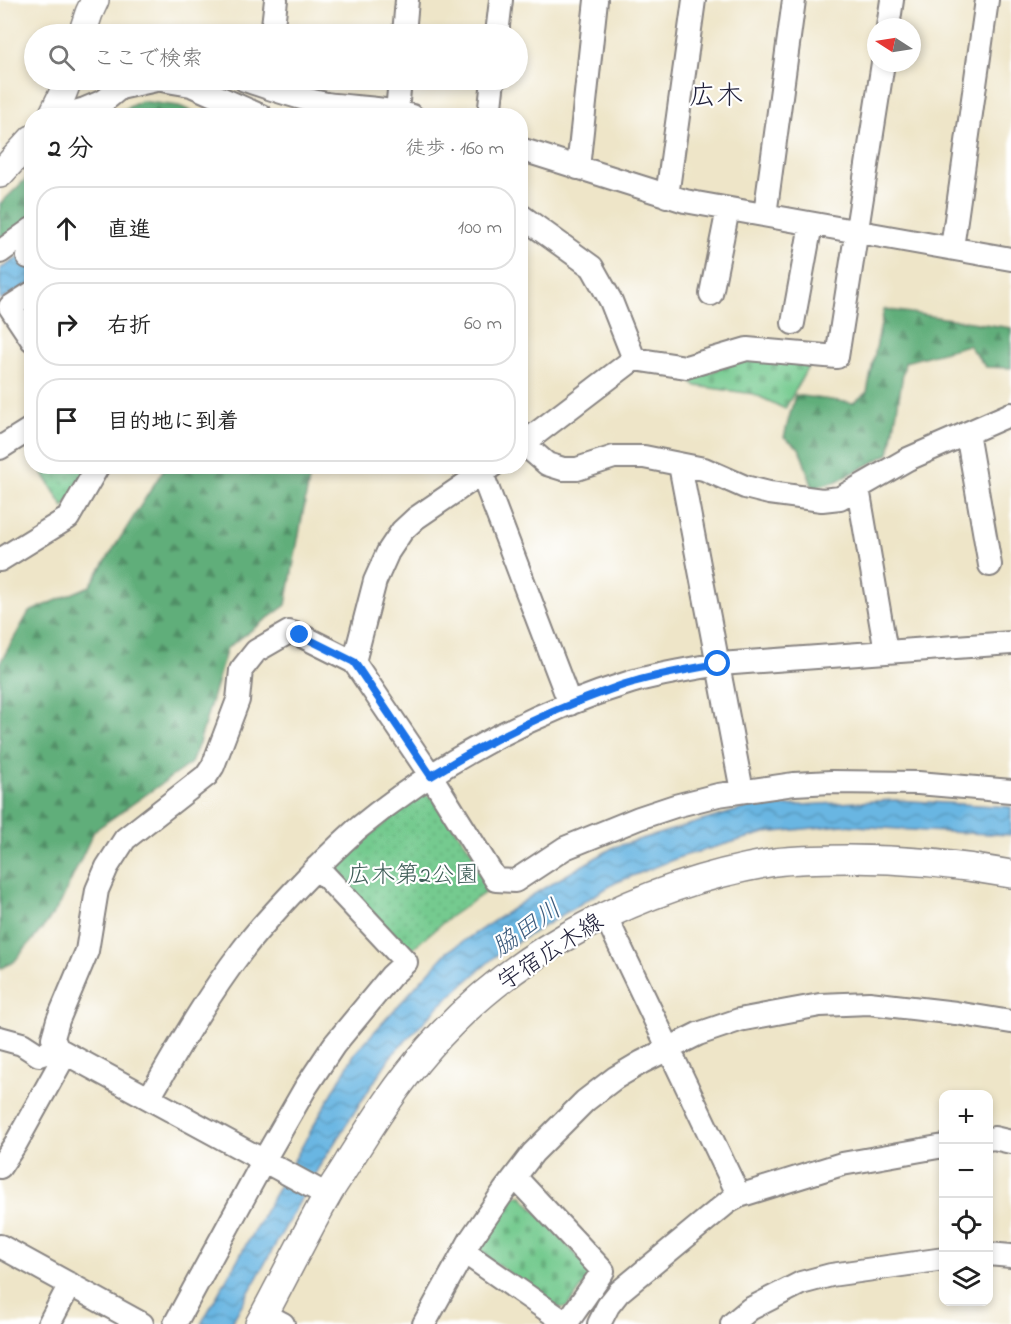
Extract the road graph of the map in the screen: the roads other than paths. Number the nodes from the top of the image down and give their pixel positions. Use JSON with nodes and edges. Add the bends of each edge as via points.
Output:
{"nodes":[{"id":1,"x":95,"y":0,"type":"edge"},
{"id":2,"x":276,"y":0,"type":"edge"},
{"id":3,"x":407,"y":0,"type":"edge"},
{"id":4,"x":501,"y":0,"type":"edge"},
{"id":5,"x":596,"y":0,"type":"edge"},
{"id":6,"x":694,"y":0,"type":"edge"},
{"id":7,"x":794,"y":0,"type":"edge"},
{"id":8,"x":892,"y":0,"type":"edge"},
{"id":9,"x":987,"y":0,"type":"edge"},
{"id":10,"x":889,"y":18,"type":"edge"},
{"id":11,"x":85,"y":24,"type":"edge"},
{"id":12,"x":274,"y":24,"type":"edge"},
{"id":13,"x":405,"y":24,"type":"edge"},
{"id":14,"x":498,"y":24,"type":"edge"},
{"id":15,"x":881,"y":72,"type":"edge"},
{"id":16,"x":64,"y":90,"type":"edge"},
{"id":17,"x":118,"y":90,"type":"edge"},
{"id":18,"x":202,"y":90,"type":"edge"},
{"id":19,"x":281,"y":90,"type":"edge"},
{"id":20,"x":401,"y":90,"type":"edge"},
{"id":21,"x":492,"y":90,"type":"edge"},
{"id":22,"x":56,"y":108,"type":"edge"},
{"id":23,"x":87,"y":108,"type":"edge"},
{"id":24,"x":243,"y":108,"type":"edge"},
{"id":25,"x":362,"y":108,"type":"edge"},
{"id":26,"x":403,"y":108,"type":"edge"},
{"id":27,"x":490,"y":108,"type":"edge"},
{"id":28,"x":24,"y":148,"type":"edge"},
{"id":29,"x":528,"y":152,"type":"edge"},
{"id":30,"x":578,"y":168,"type":"junction"},
{"id":31,"x":0,"y":174,"type":"edge"},
{"id":32,"x":667,"y":196,"type":"junction"},
{"id":33,"x":728,"y":209,"type":"junction"},
{"id":34,"x":765,"y":215,"type":"junction"},
{"id":35,"x":528,"y":221,"type":"edge"},
{"id":36,"x":811,"y":224,"type":"junction"},
{"id":37,"x":857,"y":232,"type":"junction"},
{"id":38,"x":24,"y":235,"type":"edge"},
{"id":39,"x":952,"y":248,"type":"junction"},
{"id":40,"x":0,"y":252,"type":"edge"},
{"id":41,"x":1011,"y":259,"type":"edge"},
{"id":42,"x":711,"y":294,"type":"dead end"},
{"id":43,"x":24,"y":298,"type":"edge"},
{"id":44,"x":793,"y":323,"type":"dead end"},
{"id":45,"x":24,"y":328,"type":"edge"},
{"id":46,"x":634,"y":359,"type":"junction"},
{"id":47,"x":1011,"y":414,"type":"edge"},
{"id":48,"x":24,"y":433,"type":"edge"},
{"id":49,"x":967,"y":433,"type":"junction"},
{"id":50,"x":528,"y":440,"type":"edge"},
{"id":51,"x":0,"y":448,"type":"edge"},
{"id":52,"x":528,"y":450,"type":"edge"},
{"id":53,"x":680,"y":465,"type":"junction"},
{"id":54,"x":93,"y":474,"type":"edge"},
{"id":55,"x":481,"y":474,"type":"edge"},
{"id":56,"x":488,"y":474,"type":"edge"},
{"id":57,"x":858,"y":488,"type":"junction"},
{"id":58,"x":0,"y":560,"type":"edge"},
{"id":59,"x":990,"y":565,"type":"dead end"},
{"id":60,"x":1011,"y":643,"type":"edge"},
{"id":61,"x":886,"y":652,"type":"junction"},
{"id":62,"x":354,"y":662,"type":"junction"},
{"id":63,"x":718,"y":664,"type":"junction"},
{"id":64,"x":570,"y":704,"type":"junction"},
{"id":65,"x":431,"y":776,"type":"junction"},
{"id":66,"x":1011,"y":790,"type":"edge"},
{"id":67,"x":742,"y":791,"type":"junction"},
{"id":68,"x":317,"y":867,"type":"junction"},
{"id":69,"x":1011,"y":874,"type":"edge"},
{"id":70,"x":605,"y":915,"type":"junction"},
{"id":71,"x":1011,"y":1022,"type":"edge"},
{"id":72,"x":0,"y":1038,"type":"edge"},
{"id":73,"x":58,"y":1049,"type":"junction"},
{"id":74,"x":668,"y":1049,"type":"junction"},
{"id":75,"x":149,"y":1098,"type":"junction"},
{"id":76,"x":993,"y":1138,"type":"edge"},
{"id":77,"x":1011,"y":1142,"type":"edge"},
{"id":78,"x":939,"y":1147,"type":"edge"},
{"id":79,"x":270,"y":1163,"type":"junction"},
{"id":80,"x":0,"y":1167,"type":"edge"},
{"id":81,"x":515,"y":1177,"type":"junction"},
{"id":82,"x":321,"y":1191,"type":"junction"},
{"id":83,"x":739,"y":1196,"type":"junction"},
{"id":84,"x":0,"y":1246,"type":"edge"},
{"id":85,"x":464,"y":1252,"type":"junction"},
{"id":86,"x":993,"y":1254,"type":"edge"},
{"id":87,"x":1011,"y":1256,"type":"edge"},
{"id":88,"x":939,"y":1260,"type":"edge"},
{"id":89,"x":70,"y":1284,"type":"junction"},
{"id":90,"x":269,"y":1321,"type":"edge"},
{"id":91,"x":49,"y":1324,"type":"edge"},
{"id":92,"x":142,"y":1324,"type":"edge"},
{"id":93,"x":175,"y":1324,"type":"edge"},
{"id":94,"x":424,"y":1324,"type":"edge"},
{"id":95,"x":566,"y":1324,"type":"edge"},
{"id":96,"x":599,"y":1324,"type":"edge"},
{"id":97,"x":732,"y":1324,"type":"edge"}],
"edges":[{"from":1,"to":11,"type":"street"},
{"from":2,"to":12,"type":"street"},
{"from":3,"to":13,"type":"street"},
{"from":4,"to":14,"type":"street"},
{"from":5,"to":30,"type":"street"},
{"from":6,"to":32,"type":"street"},
{"from":7,"to":34,"type":"street"},
{"from":8,"to":10,"type":"street"},
{"from":9,"to":39,"type":"street"},
{"from":15,"to":37,"type":"street"},
{"from":16,"to":22,"type":"street"},
{"from":17,"to":23,"type":"street"},
{"from":18,"to":24,"type":"street"},
{"from":19,"to":25,"type":"street","via":[[296,98]]},
{"from":20,"to":26,"type":"street"},
{"from":21,"to":27,"type":"street"},
{"from":28,"to":31,"type":"street"},
{"from":29,"to":30,"type":"street"},
{"from":30,"to":32,"type":"street"},
{"from":32,"to":33,"type":"street"},
{"from":33,"to":34,"type":"street"},
{"from":33,"to":42,"type":"street"},
{"from":34,"to":36,"type":"street"},
{"from":35,"to":46,"type":"street","via":[[592,267],[611,301]]},
{"from":36,"to":37,"type":"street"},
{"from":36,"to":44,"type":"street"},
{"from":37,"to":39,"type":"street"},
{"from":37,"to":46,"type":"street","via":[[837,357],[747,349],[686,367]]},
{"from":38,"to":40,"type":"street"},
{"from":39,"to":41,"type":"street"},
{"from":43,"to":45,"type":"street","via":[[10,307]]},
{"from":46,"to":50,"type":"street"},
{"from":47,"to":49,"type":"street"},
{"from":48,"to":51,"type":"street"},
{"from":49,"to":57,"type":"street","via":[[908,459]]},
{"from":49,"to":59,"type":"street"},
{"from":52,"to":53,"type":"street","via":[[546,464],[563,469],[632,456]]},
{"from":53,"to":57,"type":"street","via":[[704,469],[745,487],[799,498],[840,498]]},
{"from":53,"to":63,"type":"street"},
{"from":54,"to":58,"type":"street","via":[[68,518]]},
{"from":55,"to":62,"type":"street","via":[[402,531],[375,581]]},
{"from":56,"to":64,"type":"street"},
{"from":57,"to":61,"type":"street"},
{"from":60,"to":61,"type":"street"},
{"from":61,"to":63,"type":"street"},
{"from":62,"to":65,"type":"street"},
{"from":62,"to":73,"type":"street","via":[[289,632],[256,651],[241,670],[238,700],[207,775],[125,839],[107,867],[97,890],[87,951],[53,1038]]},
{"from":63,"to":64,"type":"street","via":[[632,682]]},
{"from":63,"to":67,"type":"street"},
{"from":64,"to":65,"type":"street","via":[[487,743]]},
{"from":65,"to":67,"type":"street","via":[[496,880],[515,881],[565,848],[639,818]]},
{"from":65,"to":68,"type":"street","via":[[364,824]]},
{"from":66,"to":67,"type":"street","via":[[831,782]]},
{"from":68,"to":75,"type":"street","via":[[230,967]]},
{"from":68,"to":79,"type":"street","via":[[406,962],[334,1045],[306,1087]]},
{"from":69,"to":70,"type":"street","name":"宇宿広木線","via":[[883,859],[777,862],[718,874]]},
{"from":70,"to":74,"type":"street"},
{"from":70,"to":82,"type":"street","name":"宇宿広木線","via":[[534,956],[466,1010],[429,1048]]},
{"from":71,"to":74,"type":"street","via":[[890,1005],[820,1005],[739,1020]]},
{"from":72,"to":73,"type":"street","via":[[22,1044],[39,1055]]},
{"from":73,"to":75,"type":"street"},
{"from":73,"to":80,"type":"street","via":[[62,1060]]},
{"from":74,"to":81,"type":"street","via":[[615,1078],[585,1101],[533,1153]]},
{"from":74,"to":83,"type":"street"},
{"from":75,"to":79,"type":"street"},
{"from":76,"to":77,"type":"street"},
{"from":78,"to":83,"type":"street","via":[[842,1164]]},
{"from":79,"to":82,"type":"street"},
{"from":79,"to":93,"type":"street"},
{"from":81,"to":85,"type":"street"},
{"from":81,"to":95,"type":"street","via":[[603,1271]]},
{"from":82,"to":90,"type":"street","name":"宇宿広木線"},
{"from":83,"to":96,"type":"street","via":[[619,1292]]},
{"from":84,"to":89,"type":"street"},
{"from":85,"to":94,"type":"street"},
{"from":85,"to":95,"type":"street"},
{"from":86,"to":87,"type":"street"},
{"from":88,"to":97,"type":"street","via":[[801,1283],[750,1309]]},
{"from":89,"to":91,"type":"street"},
{"from":89,"to":92,"type":"street"}]}
